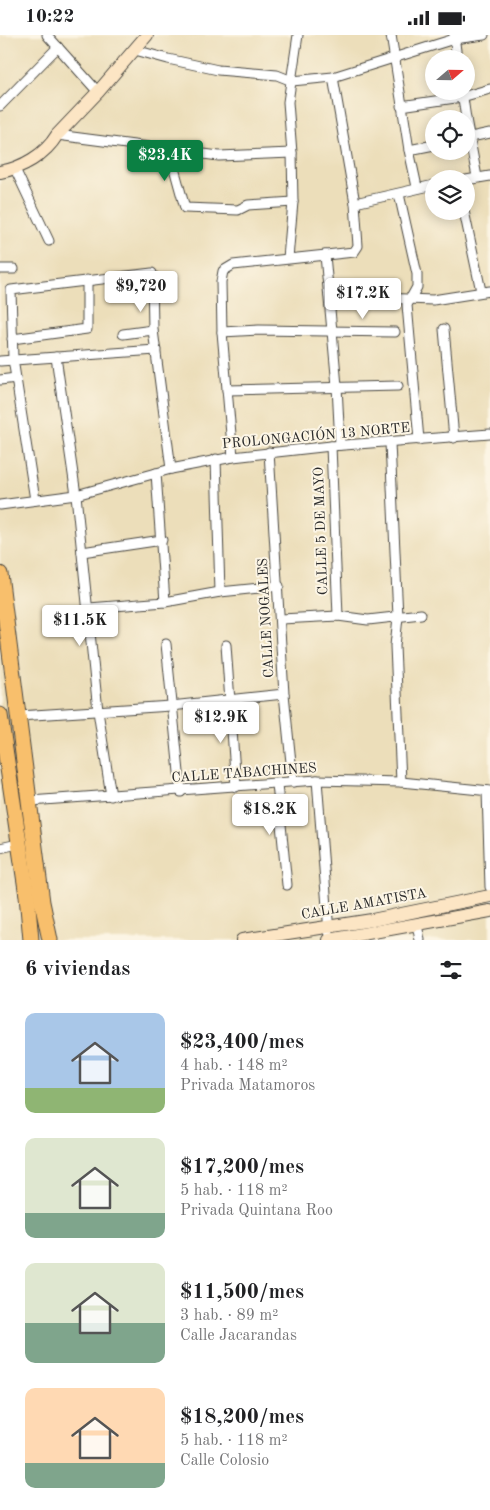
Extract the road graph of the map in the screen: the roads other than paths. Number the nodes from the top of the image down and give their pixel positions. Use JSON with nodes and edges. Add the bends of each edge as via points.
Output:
{"nodes":[{"id":1,"x":47,"y":35,"type":"edge"},
{"id":2,"x":147,"y":35,"type":"edge"},
{"id":3,"x":298,"y":35,"type":"edge"},
{"id":4,"x":391,"y":35,"type":"edge"},
{"id":5,"x":484,"y":35,"type":"edge"},
{"id":6,"x":454,"y":37,"type":"edge"},
{"id":7,"x":58,"y":47,"type":"junction"},
{"id":8,"x":135,"y":49,"type":"junction"},
{"id":9,"x":456,"y":50,"type":"edge"},
{"id":10,"x":393,"y":60,"type":"junction"},
{"id":11,"x":333,"y":77,"type":"junction"},
{"id":12,"x":292,"y":81,"type":"junction"},
{"id":13,"x":490,"y":89,"type":"edge"},
{"id":14,"x":98,"y":92,"type":"junction"},
{"id":15,"x":475,"y":92,"type":"edge"},
{"id":16,"x":429,"y":100,"type":"edge"},
{"id":17,"x":401,"y":105,"type":"junction"},
{"id":18,"x":0,"y":106,"type":"edge"},
{"id":19,"x":490,"y":133,"type":"edge"},
{"id":20,"x":57,"y":135,"type":"junction"},
{"id":21,"x":475,"y":136,"type":"edge"},
{"id":22,"x":425,"y":147,"type":"edge"},
{"id":23,"x":168,"y":150,"type":"junction"},
{"id":24,"x":409,"y":150,"type":"junction"},
{"id":25,"x":292,"y":153,"type":"junction"},
{"id":26,"x":473,"y":160,"type":"edge"},
{"id":27,"x":15,"y":169,"type":"junction"},
{"id":28,"x":0,"y":172,"type":"edge"},
{"id":29,"x":490,"y":176,"type":"edge"},
{"id":30,"x":477,"y":177,"type":"joint"},
{"id":31,"x":425,"y":186,"type":"edge"},
{"id":32,"x":417,"y":187,"type":"junction"},
{"id":33,"x":399,"y":195,"type":"junction"},
{"id":34,"x":293,"y":202,"type":"junction"},
{"id":35,"x":355,"y":203,"type":"junction"},
{"id":36,"x":466,"y":220,"type":"edge"},
{"id":37,"x":49,"y":241,"type":"dead end"},
{"id":38,"x":325,"y":255,"type":"junction"},
{"id":39,"x":288,"y":258,"type":"junction"},
{"id":40,"x":0,"y":269,"type":"edge"},
{"id":41,"x":14,"y":269,"type":"dead end"},
{"id":42,"x":87,"y":280,"type":"junction"},
{"id":43,"x":485,"y":291,"type":"edge"},
{"id":44,"x":328,"y":296,"type":"junction"},
{"id":45,"x":410,"y":299,"type":"junction"},
{"id":46,"x":444,"y":329,"type":"dead end"},
{"id":47,"x":153,"y":330,"type":"junction"},
{"id":48,"x":222,"y":332,"type":"junction"},
{"id":49,"x":332,"y":332,"type":"junction"},
{"id":50,"x":395,"y":332,"type":"dead end"},
{"id":51,"x":123,"y":334,"type":"dead end"},
{"id":52,"x":12,"y":339,"type":"junction"},
{"id":53,"x":156,"y":350,"type":"junction"},
{"id":54,"x":56,"y":357,"type":"junction"},
{"id":55,"x":13,"y":359,"type":"junction"},
{"id":56,"x":0,"y":361,"type":"edge"},
{"id":57,"x":16,"y":378,"type":"junction"},
{"id":58,"x":0,"y":380,"type":"edge"},
{"id":59,"x":337,"y":386,"type":"junction"},
{"id":60,"x":398,"y":386,"type":"dead end"},
{"id":61,"x":227,"y":390,"type":"junction"},
{"id":62,"x":490,"y":434,"type":"edge"},
{"id":63,"x":454,"y":438,"type":"junction"},
{"id":64,"x":419,"y":440,"type":"junction"},
{"id":65,"x":390,"y":443,"type":"junction"},
{"id":66,"x":335,"y":446,"type":"junction"},
{"id":67,"x":269,"y":452,"type":"junction"},
{"id":68,"x":233,"y":457,"type":"junction"},
{"id":69,"x":216,"y":459,"type":"junction"},
{"id":70,"x":170,"y":469,"type":"junction"},
{"id":71,"x":156,"y":473,"type":"junction"},
{"id":72,"x":76,"y":495,"type":"junction"},
{"id":73,"x":35,"y":499,"type":"junction"},
{"id":74,"x":0,"y":505,"type":"edge"},
{"id":75,"x":162,"y":540,"type":"junction"},
{"id":76,"x":82,"y":552,"type":"junction"},
{"id":77,"x":0,"y":574,"type":"edge"},
{"id":78,"x":279,"y":586,"type":"junction"},
{"id":79,"x":220,"y":592,"type":"junction"},
{"id":80,"x":165,"y":602,"type":"junction"},
{"id":81,"x":88,"y":607,"type":"junction"},
{"id":82,"x":421,"y":614,"type":"dead end"},
{"id":83,"x":338,"y":616,"type":"junction"},
{"id":84,"x":398,"y":617,"type":"junction"},
{"id":85,"x":280,"y":619,"type":"junction"},
{"id":86,"x":166,"y":644,"type":"dead end"},
{"id":87,"x":226,"y":645,"type":"dead end"},
{"id":88,"x":284,"y":694,"type":"junction"},
{"id":89,"x":229,"y":699,"type":"junction"},
{"id":90,"x":171,"y":705,"type":"junction"},
{"id":91,"x":98,"y":711,"type":"junction"},
{"id":92,"x":0,"y":715,"type":"edge"},
{"id":93,"x":19,"y":716,"type":"junction"},
{"id":94,"x":317,"y":780,"type":"junction"},
{"id":95,"x":293,"y":782,"type":"junction"},
{"id":96,"x":401,"y":782,"type":"junction"},
{"id":97,"x":277,"y":784,"type":"junction"},
{"id":98,"x":236,"y":787,"type":"junction"},
{"id":99,"x":5,"y":791,"type":"edge"},
{"id":100,"x":489,"y":791,"type":"edge"},
{"id":101,"x":181,"y":792,"type":"junction"},
{"id":102,"x":111,"y":796,"type":"junction"},
{"id":103,"x":30,"y":801,"type":"junction"},
{"id":104,"x":18,"y":844,"type":"junction"},
{"id":105,"x":0,"y":848,"type":"edge"},
{"id":106,"x":287,"y":885,"type":"dead end"},
{"id":107,"x":490,"y":887,"type":"edge"},
{"id":108,"x":490,"y":896,"type":"edge"},
{"id":109,"x":490,"y":911,"type":"edge"},
{"id":110,"x":417,"y":925,"type":"junction"},
{"id":111,"x":328,"y":926,"type":"junction"},
{"id":112,"x":372,"y":936,"type":"edge"},
{"id":113,"x":32,"y":940,"type":"edge"},
{"id":114,"x":50,"y":940,"type":"edge"},
{"id":115,"x":242,"y":940,"type":"edge"},
{"id":116,"x":329,"y":940,"type":"edge"},
{"id":117,"x":420,"y":940,"type":"edge"}],
"edges":[{"from":1,"to":7,"type":"street"},
{"from":2,"to":8,"type":"street"},
{"from":3,"to":12,"type":"street"},
{"from":4,"to":10,"type":"street"},
{"from":5,"to":6,"type":"street"},
{"from":6,"to":9,"type":"street"},
{"from":6,"to":10,"type":"street"},
{"from":7,"to":14,"type":"street"},
{"from":7,"to":18,"type":"street"},
{"from":8,"to":12,"type":"street","via":[[210,68],[276,75]]},
{"from":8,"to":14,"type":"street"},
{"from":10,"to":11,"type":"street"},
{"from":10,"to":17,"type":"street"},
{"from":11,"to":12,"type":"street"},
{"from":11,"to":35,"type":"street"},
{"from":12,"to":25,"type":"street","via":[[288,102]]},
{"from":13,"to":15,"type":"street"},
{"from":14,"to":20,"type":"street"},
{"from":16,"to":17,"type":"street"},
{"from":17,"to":24,"type":"street"},
{"from":19,"to":21,"type":"street"},
{"from":20,"to":23,"type":"street"},
{"from":20,"to":27,"type":"street","via":[[37,156]]},
{"from":22,"to":24,"type":"street"},
{"from":23,"to":25,"type":"street","via":[[219,156]]},
{"from":23,"to":34,"type":"street","via":[[185,208],[238,210],[248,205]]},
{"from":24,"to":32,"type":"street"},
{"from":25,"to":34,"type":"street"},
{"from":26,"to":30,"type":"street"},
{"from":27,"to":28,"type":"street"},
{"from":27,"to":37,"type":"street"},
{"from":29,"to":30,"type":"street"},
{"from":31,"to":32,"type":"street"},
{"from":32,"to":33,"type":"street"},
{"from":33,"to":35,"type":"street"},
{"from":33,"to":45,"type":"street","via":[[417,273],[417,287]]},
{"from":34,"to":39,"type":"street"},
{"from":35,"to":38,"type":"street","via":[[358,247],[354,252]]},
{"from":36,"to":43,"type":"street"},
{"from":38,"to":39,"type":"street"},
{"from":38,"to":44,"type":"street","name":"CALLE 5 DE MAYO"},
{"from":39,"to":48,"type":"street","via":[[233,265],[223,271]]},
{"from":40,"to":41,"type":"street"},
{"from":42,"to":47,"type":"street","via":[[152,273]]},
{"from":42,"to":52,"type":"street","via":[[87,329]]},
{"from":42,"to":52,"type":"street","via":[[11,289]]},
{"from":43,"to":45,"type":"street","via":[[432,300]]},
{"from":44,"to":45,"type":"street"},
{"from":44,"to":49,"type":"street","name":"CALLE 5 DE MAYO"},
{"from":45,"to":64,"type":"street","via":[[407,305]]},
{"from":46,"to":63,"type":"street"},
{"from":47,"to":51,"type":"street"},
{"from":47,"to":53,"type":"street"},
{"from":48,"to":49,"type":"street"},
{"from":48,"to":61,"type":"street"},
{"from":49,"to":50,"type":"street"},
{"from":49,"to":59,"type":"street","name":"CALLE 5 DE MAYO"},
{"from":52,"to":55,"type":"street"},
{"from":53,"to":54,"type":"street"},
{"from":53,"to":70,"type":"street"},
{"from":54,"to":55,"type":"street"},
{"from":54,"to":72,"type":"street"},
{"from":55,"to":56,"type":"street"},
{"from":55,"to":57,"type":"street"},
{"from":57,"to":58,"type":"street"},
{"from":57,"to":73,"type":"street"},
{"from":59,"to":60,"type":"street"},
{"from":59,"to":61,"type":"street"},
{"from":59,"to":66,"type":"street","name":"CALLE 5 DE MAYO"},
{"from":61,"to":68,"type":"street"},
{"from":62,"to":63,"type":"street","name":"PROLONGACIÓN 13 NORTE"},
{"from":63,"to":64,"type":"street","name":"PROLONGACIÓN 13 NORTE"},
{"from":64,"to":65,"type":"street","name":"PROLONGACIÓN 13 NORTE"},
{"from":65,"to":66,"type":"street","name":"PROLONGACIÓN 13 NORTE"},
{"from":65,"to":84,"type":"street"},
{"from":66,"to":67,"type":"street","name":"PROLONGACIÓN 13 NORTE"},
{"from":66,"to":83,"type":"street","name":"CALLE 5 DE MAYO"},
{"from":67,"to":68,"type":"street","name":"PROLONGACIÓN 13 NORTE"},
{"from":67,"to":78,"type":"street","name":"CALLE NOGALES"},
{"from":68,"to":69,"type":"street","name":"PROLONGACIÓN 13 NORTE"},
{"from":69,"to":70,"type":"street","name":"PROLONGACIÓN 13 NORTE"},
{"from":69,"to":79,"type":"street"},
{"from":70,"to":71,"type":"street","name":"PROLONGACIÓN 13 NORTE"},
{"from":71,"to":72,"type":"street","name":"PROLONGACIÓN 13 NORTE"},
{"from":71,"to":75,"type":"street"},
{"from":72,"to":73,"type":"street","name":"PROLONGACIÓN 13 NORTE"},
{"from":72,"to":76,"type":"street"},
{"from":73,"to":74,"type":"street","name":"PROLONGACIÓN 13 NORTE"},
{"from":75,"to":76,"type":"street"},
{"from":75,"to":80,"type":"street"},
{"from":76,"to":81,"type":"street"},
{"from":77,"to":93,"type":"main road"},
{"from":78,"to":79,"type":"street"},
{"from":78,"to":85,"type":"street","name":"CALLE NOGALES"},
{"from":79,"to":80,"type":"street"},
{"from":80,"to":81,"type":"street"},
{"from":81,"to":91,"type":"street"},
{"from":82,"to":84,"type":"street"},
{"from":83,"to":84,"type":"street","via":[[368,620]]},
{"from":83,"to":85,"type":"street"},
{"from":84,"to":96,"type":"street","via":[[395,645]]},
{"from":85,"to":88,"type":"street","name":"CALLE NOGALES"},
{"from":86,"to":90,"type":"street"},
{"from":87,"to":89,"type":"street"},
{"from":88,"to":89,"type":"street"},
{"from":88,"to":95,"type":"street","name":"CALLE NOGALES"},
{"from":89,"to":90,"type":"street"},
{"from":89,"to":98,"type":"street"},
{"from":90,"to":91,"type":"street"},
{"from":90,"to":101,"type":"street"},
{"from":91,"to":93,"type":"street"},
{"from":91,"to":102,"type":"street"},
{"from":92,"to":99,"type":"main road"},
{"from":93,"to":103,"type":"main road"},
{"from":94,"to":95,"type":"street","name":"CALLE TABACHINES"},
{"from":94,"to":96,"type":"street","name":"CALLE TABACHINES"},
{"from":94,"to":111,"type":"street"},
{"from":95,"to":97,"type":"street","name":"CALLE TABACHINES"},
{"from":96,"to":100,"type":"street","name":"CALLE TABACHINES"},
{"from":97,"to":98,"type":"street","name":"CALLE TABACHINES"},
{"from":97,"to":106,"type":"street"},
{"from":98,"to":101,"type":"street","name":"CALLE TABACHINES"},
{"from":99,"to":104,"type":"main road"},
{"from":100,"to":107,"type":"street"},
{"from":101,"to":102,"type":"street","name":"CALLE TABACHINES"},
{"from":102,"to":103,"type":"street","name":"CALLE TABACHINES"},
{"from":103,"to":114,"type":"main road","via":[[42,902]]},
{"from":104,"to":105,"type":"street"},
{"from":104,"to":113,"type":"main road"},
{"from":108,"to":111,"type":"street","name":"CALLE AMATISTA"},
{"from":109,"to":110,"type":"street"},
{"from":110,"to":112,"type":"street"},
{"from":110,"to":117,"type":"street"},
{"from":111,"to":115,"type":"street","name":"CALLE AMATISTA"},
{"from":111,"to":116,"type":"street"},
{"from":112,"to":116,"type":"street"}]}
